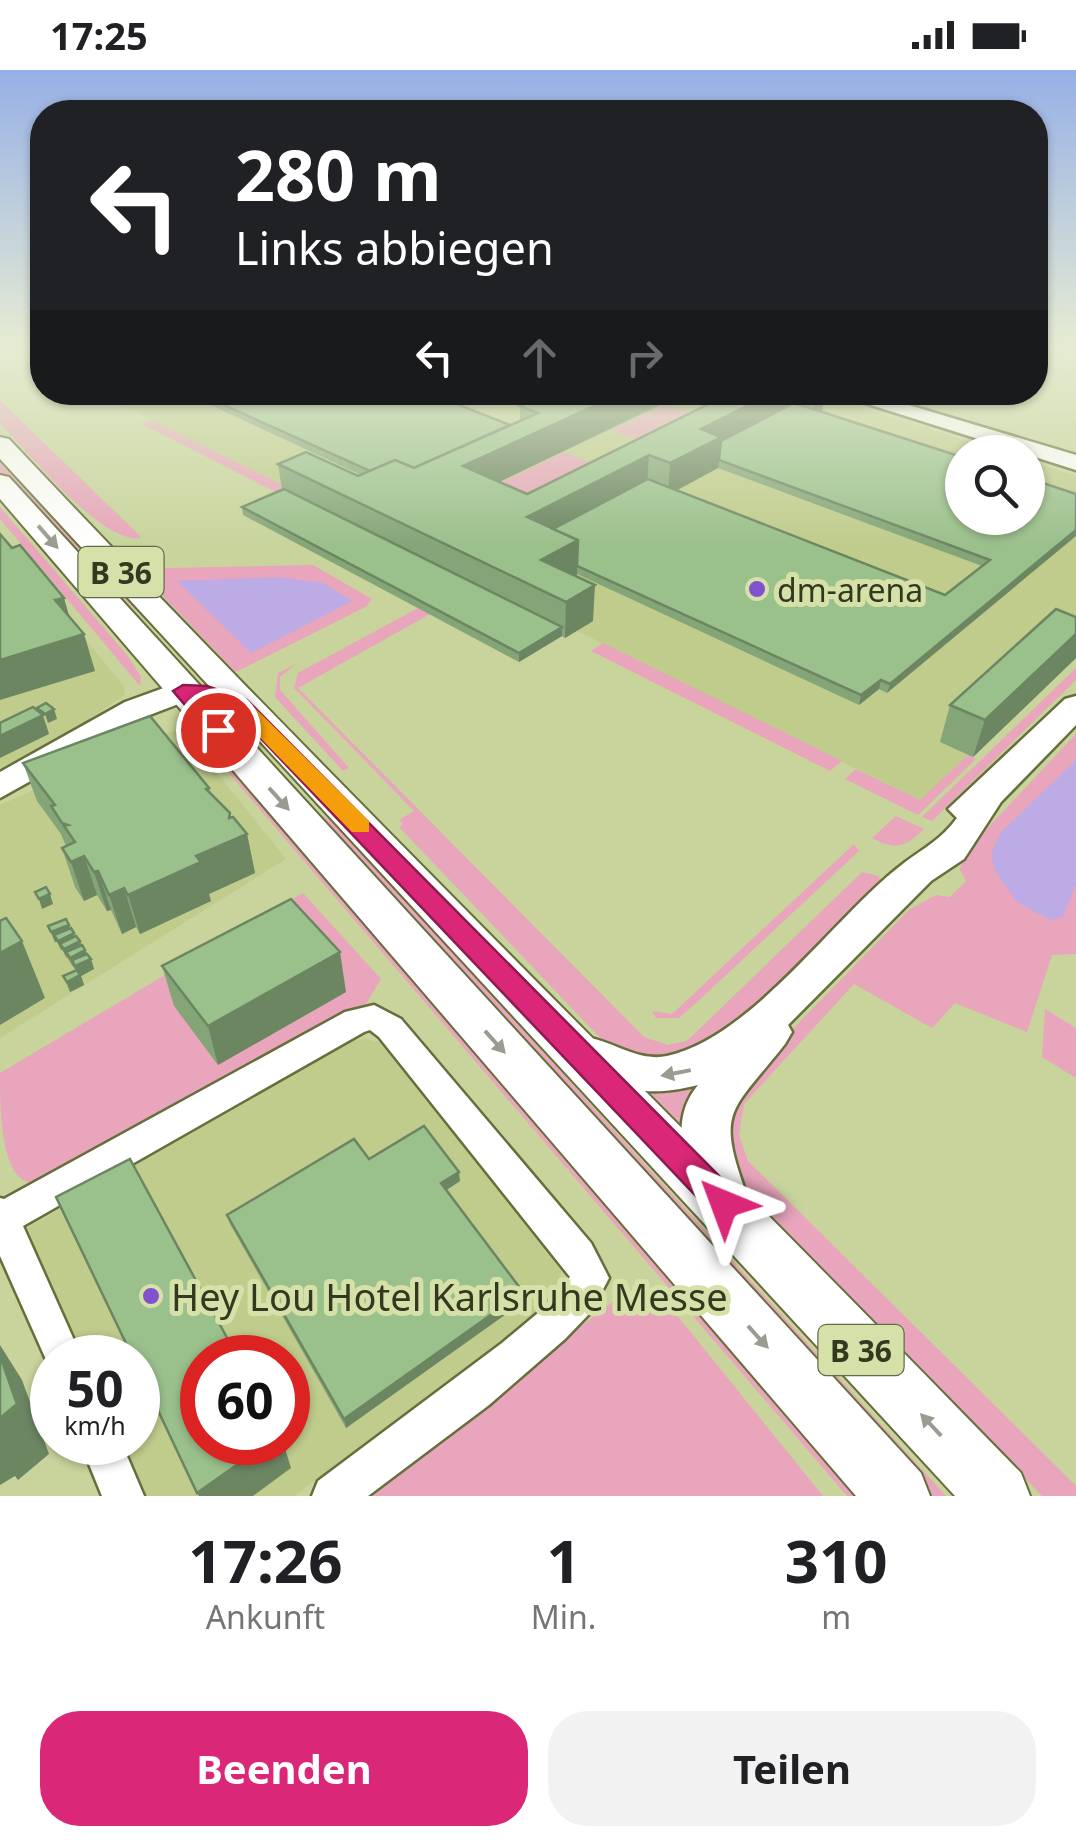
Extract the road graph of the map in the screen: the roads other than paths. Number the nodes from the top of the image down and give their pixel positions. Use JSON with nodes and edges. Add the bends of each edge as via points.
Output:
{"nodes":[{"id":1,"x":912,"y":414,"type":"edge"},
{"id":2,"x":0,"y":444,"type":"edge"},
{"id":3,"x":1076,"y":463,"type":"edge"},
{"id":4,"x":0,"y":484,"type":"edge"},
{"id":5,"x":195,"y":685,"type":"junction"},
{"id":6,"x":1076,"y":706,"type":"edge"},
{"id":7,"x":136,"y":709,"type":"junction"},
{"id":8,"x":85,"y":741,"type":"junction"},
{"id":9,"x":0,"y":787,"type":"edge"},
{"id":10,"x":786,"y":1004,"type":"junction"},
{"id":11,"x":578,"y":1052,"type":"junction"},
{"id":12,"x":724,"y":1204,"type":"junction"},
{"id":13,"x":1,"y":1218,"type":"edge"},
{"id":14,"x":52,"y":1335,"type":"edge"},
{"id":15,"x":110,"y":1465,"type":"edge"},
{"id":16,"x":123,"y":1496,"type":"edge"},
{"id":17,"x":332,"y":1496,"type":"edge"},
{"id":18,"x":898,"y":1496,"type":"edge"},
{"id":19,"x":998,"y":1496,"type":"edge"}],
"edges":[{"from":1,"to":3,"type":"street"},
{"from":2,"to":5,"type":"main road","number":"B 36"},
{"from":4,"to":5,"type":"main road","number":"B 36","one_way":true},
{"from":5,"to":7,"type":"street"},
{"from":5,"to":7,"type":"street","via":[[154,674]]},
{"from":5,"to":8,"type":"street"},
{"from":5,"to":11,"type":"main road","number":"B 36"},
{"from":5,"to":18,"type":"main road","number":"B 36","one_way":true},
{"from":6,"to":10,"type":"street","via":[[986,797],[959,843],[918,872]]},
{"from":7,"to":8,"type":"street"},
{"from":8,"to":9,"type":"street"},
{"from":10,"to":11,"type":"street","one_way":true,"via":[[705,1066],[684,1074],[638,1074]]},
{"from":10,"to":12,"type":"street","via":[[761,1046],[707,1108],[705,1147]]},
{"from":11,"to":12,"type":"main road","number":"B 36"},
{"from":19,"to":12,"type":"main road","number":"B 36","one_way":true},
{"from":13,"to":14,"type":"street"},
{"from":13,"to":17,"type":"street","via":[[356,1021],[374,1017],[390,1028],[590,1278],[580,1299],[530,1344]]},
{"from":15,"to":16,"type":"street"}]}
